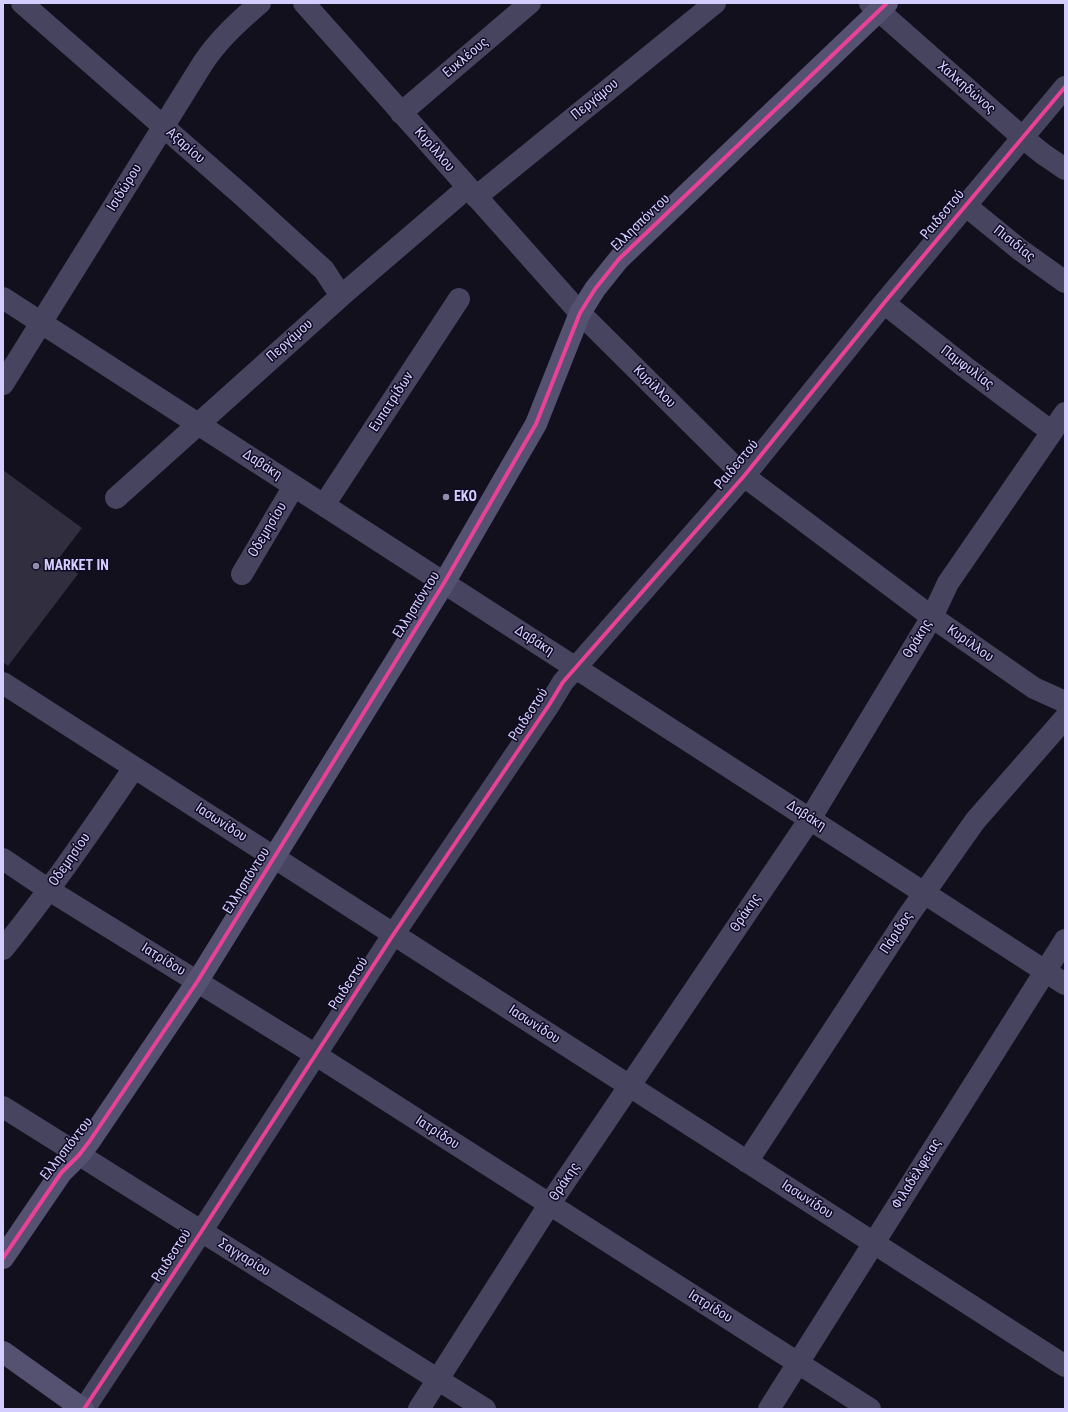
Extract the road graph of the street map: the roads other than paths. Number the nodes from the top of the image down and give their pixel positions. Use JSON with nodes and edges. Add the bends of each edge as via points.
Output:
{"nodes":[{"id":1,"x":22,"y":3,"type":"edge"},
{"id":2,"x":260,"y":3,"type":"edge"},
{"id":3,"x":304,"y":3,"type":"edge"},
{"id":4,"x":530,"y":3,"type":"edge"},
{"id":5,"x":715,"y":3,"type":"edge"},
{"id":6,"x":879,"y":6,"type":"edge"},
{"id":7,"x":1065,"y":87,"type":"edge"},
{"id":8,"x":401,"y":113,"type":"junction"},
{"id":9,"x":163,"y":127,"type":"junction"},
{"id":10,"x":1022,"y":137,"type":"junction"},
{"id":11,"x":1065,"y":169,"type":"edge"},
{"id":12,"x":471,"y":192,"type":"junction"},
{"id":13,"x":965,"y":205,"type":"junction"},
{"id":14,"x":1065,"y":282,"type":"edge"},
{"id":15,"x":341,"y":296,"type":"junction"},
{"id":16,"x":3,"y":298,"type":"edge"},
{"id":17,"x":459,"y":300,"type":"dead end"},
{"id":18,"x":884,"y":303,"type":"junction"},
{"id":19,"x":580,"y":313,"type":"junction"},
{"id":20,"x":41,"y":322,"type":"junction"},
{"id":21,"x":3,"y":384,"type":"edge"},
{"id":22,"x":1065,"y":413,"type":"edge"},
{"id":23,"x":198,"y":424,"type":"junction"},
{"id":24,"x":1052,"y":432,"type":"junction"},
{"id":25,"x":744,"y":476,"type":"junction"},
{"id":26,"x":294,"y":486,"type":"junction"},
{"id":27,"x":116,"y":498,"type":"dead end"},
{"id":28,"x":324,"y":505,"type":"junction"},
{"id":29,"x":242,"y":574,"type":"dead end"},
{"id":30,"x":444,"y":583,"type":"junction"},
{"id":31,"x":932,"y":617,"type":"junction"},
{"id":32,"x":576,"y":668,"type":"junction"},
{"id":33,"x":3,"y":683,"type":"edge"},
{"id":34,"x":1065,"y":702,"type":"edge"},
{"id":35,"x":1065,"y":718,"type":"edge"},
{"id":36,"x":134,"y":768,"type":"junction"},
{"id":37,"x":810,"y":819,"type":"junction"},
{"id":38,"x":274,"y":858,"type":"junction"},
{"id":39,"x":3,"y":859,"type":"edge"},
{"id":40,"x":49,"y":890,"type":"junction"},
{"id":41,"x":924,"y":892,"type":"junction"},
{"id":42,"x":393,"y":934,"type":"junction"},
{"id":43,"x":1065,"y":940,"type":"edge"},
{"id":44,"x":3,"y":949,"type":"edge"},
{"id":45,"x":1045,"y":971,"type":"junction"},
{"id":46,"x":197,"y":982,"type":"junction"},
{"id":47,"x":1065,"y":984,"type":"edge"},
{"id":48,"x":316,"y":1055,"type":"junction"},
{"id":49,"x":629,"y":1086,"type":"junction"},
{"id":50,"x":3,"y":1107,"type":"edge"},
{"id":51,"x":79,"y":1155,"type":"junction"},
{"id":52,"x":747,"y":1162,"type":"junction"},
{"id":53,"x":549,"y":1205,"type":"junction"},
{"id":54,"x":201,"y":1232,"type":"junction"},
{"id":55,"x":874,"y":1243,"type":"junction"},
{"id":56,"x":3,"y":1258,"type":"edge"},
{"id":57,"x":3,"y":1352,"type":"edge"},
{"id":58,"x":798,"y":1364,"type":"junction"},
{"id":59,"x":1065,"y":1366,"type":"edge"},
{"id":60,"x":438,"y":1379,"type":"junction"},
{"id":61,"x":84,"y":1409,"type":"edge"},
{"id":62,"x":419,"y":1409,"type":"edge"},
{"id":63,"x":485,"y":1409,"type":"edge"},
{"id":64,"x":769,"y":1409,"type":"edge"},
{"id":65,"x":870,"y":1409,"type":"edge"}],
"edges":[{"from":1,"to":9,"type":"street","name":"Αξαρίου"},
{"from":2,"to":9,"type":"street","name":"Ισιδώρου","via":[[217,44]]},
{"from":3,"to":8,"type":"street","name":"Κυρίλλου"},
{"from":4,"to":8,"type":"street","name":"Ευκλέους"},
{"from":5,"to":12,"type":"street","name":"Περγάμου"},
{"from":6,"to":10,"type":"street","name":"Χαλκηδώνος"},
{"from":6,"to":19,"type":"street","name":"Ελλησπόντου","via":[[619,259]]},
{"from":7,"to":10,"type":"street","name":"Ραιδεστού"},
{"from":8,"to":12,"type":"street","name":"Κυρίλλου"},
{"from":9,"to":15,"type":"street","name":"Αξαρίου","via":[[324,270]]},
{"from":9,"to":20,"type":"street","name":"Ισιδώρου"},
{"from":10,"to":11,"type":"street","name":"Χαλκηδώνος"},
{"from":10,"to":13,"type":"street","name":"Ραιδεστού"},
{"from":12,"to":15,"type":"street","name":"Περγάμου"},
{"from":12,"to":19,"type":"street","name":"Κυρίλλου"},
{"from":13,"to":14,"type":"street","name":"Πισιδίας"},
{"from":13,"to":18,"type":"street","name":"Ραιδεστού"},
{"from":15,"to":23,"type":"street","name":"Περγάμου"},
{"from":16,"to":20,"type":"street","name":"Δαβάκη"},
{"from":17,"to":28,"type":"street","name":"Ευπατρίδων"},
{"from":18,"to":24,"type":"street","name":"Παμφυλίας","via":[[964,367]]},
{"from":18,"to":25,"type":"street","name":"Ραιδεστού"},
{"from":19,"to":25,"type":"street","name":"Κυρίλλου"},
{"from":19,"to":30,"type":"street","name":"Ελλησπόντου","via":[[536,424]]},
{"from":20,"to":21,"type":"street","name":"Ισιδώρου"},
{"from":20,"to":23,"type":"street","name":"Δαβάκη"},
{"from":22,"to":24,"type":"street","name":"Θράκης"},
{"from":23,"to":26,"type":"street","name":"Δαβάκη"},
{"from":23,"to":27,"type":"street","name":"Περγάμου"},
{"from":24,"to":31,"type":"street","name":"Θράκης","via":[[948,583]]},
{"from":25,"to":31,"type":"street","name":"Κυρίλλου"},
{"from":25,"to":32,"type":"street","name":"Ραιδεστού"},
{"from":26,"to":28,"type":"street","name":"Δαβάκη"},
{"from":26,"to":29,"type":"street","name":"Οδεμησίου"},
{"from":28,"to":30,"type":"street","name":"Δαβάκη"},
{"from":30,"to":32,"type":"street","name":"Δαβάκη"},
{"from":30,"to":38,"type":"street","name":"Ελλησπόντου"},
{"from":31,"to":34,"type":"street","name":"Κυρίλλου","via":[[1034,688]]},
{"from":31,"to":37,"type":"street","name":"Θράκης"},
{"from":32,"to":37,"type":"street","name":"Δαβάκη"},
{"from":32,"to":42,"type":"street","name":"Ραιδεστού","via":[[563,682]]},
{"from":33,"to":36,"type":"street","name":"Ιασωνίδου"},
{"from":35,"to":41,"type":"street","name":"Πάριδος","via":[[975,821]]},
{"from":36,"to":38,"type":"street","name":"Ιασωνίδου"},
{"from":36,"to":40,"type":"street","name":"Οδεμησίου"},
{"from":37,"to":41,"type":"street","name":"Δαβάκη"},
{"from":37,"to":49,"type":"street","name":"Θράκης"},
{"from":38,"to":42,"type":"street","name":"Ιασωνίδου"},
{"from":38,"to":46,"type":"street","name":"Ελλησπόντου"},
{"from":39,"to":40,"type":"street","name":"Ιατρίδου"},
{"from":40,"to":44,"type":"street","name":"Οδεμησίου"},
{"from":40,"to":46,"type":"street","name":"Ιατρίδου"},
{"from":41,"to":45,"type":"street","name":"Δαβάκη"},
{"from":41,"to":52,"type":"street","name":"Πάριδος"},
{"from":42,"to":48,"type":"street","name":"Ραιδεστού"},
{"from":42,"to":49,"type":"street","name":"Ιασωνίδου"},
{"from":43,"to":45,"type":"street","name":"Φιλαδέλφειας"},
{"from":45,"to":47,"type":"street","name":"Δαβάκη"},
{"from":45,"to":55,"type":"street","name":"Φιλαδέλφειας"},
{"from":46,"to":48,"type":"street","name":"Ιατρίδου"},
{"from":46,"to":51,"type":"street","name":"Ελλησπόντου"},
{"from":48,"to":53,"type":"street","name":"Ιατρίδου"},
{"from":48,"to":54,"type":"street","name":"Ραιδεστού"},
{"from":49,"to":52,"type":"street","name":"Ιασωνίδου"},
{"from":49,"to":53,"type":"street","name":"Θράκης"},
{"from":50,"to":51,"type":"street","name":"Σαγγαρίου"},
{"from":51,"to":54,"type":"street","name":"Σαγγαρίου"},
{"from":51,"to":56,"type":"street","name":"Ελλησπόντου","via":[[61,1173]]},
{"from":52,"to":55,"type":"street","name":"Ιασωνίδου"},
{"from":53,"to":58,"type":"street","name":"Ιατρίδου"},
{"from":53,"to":60,"type":"street","name":"Θράκης"},
{"from":54,"to":60,"type":"street","name":"Σαγγαρίου"},
{"from":54,"to":61,"type":"street","name":"Ραιδεστού"},
{"from":55,"to":58,"type":"street","name":"Φιλαδέλφειας"},
{"from":55,"to":59,"type":"street","name":"Ιασωνίδου"},
{"from":57,"to":61,"type":"street"},
{"from":58,"to":64,"type":"street","name":"Φιλαδέλφειας"},
{"from":58,"to":65,"type":"street","name":"Ιατρίδου"},
{"from":60,"to":62,"type":"street","name":"Θράκης"},
{"from":60,"to":63,"type":"street","name":"Σαγγαρίου"}]}
